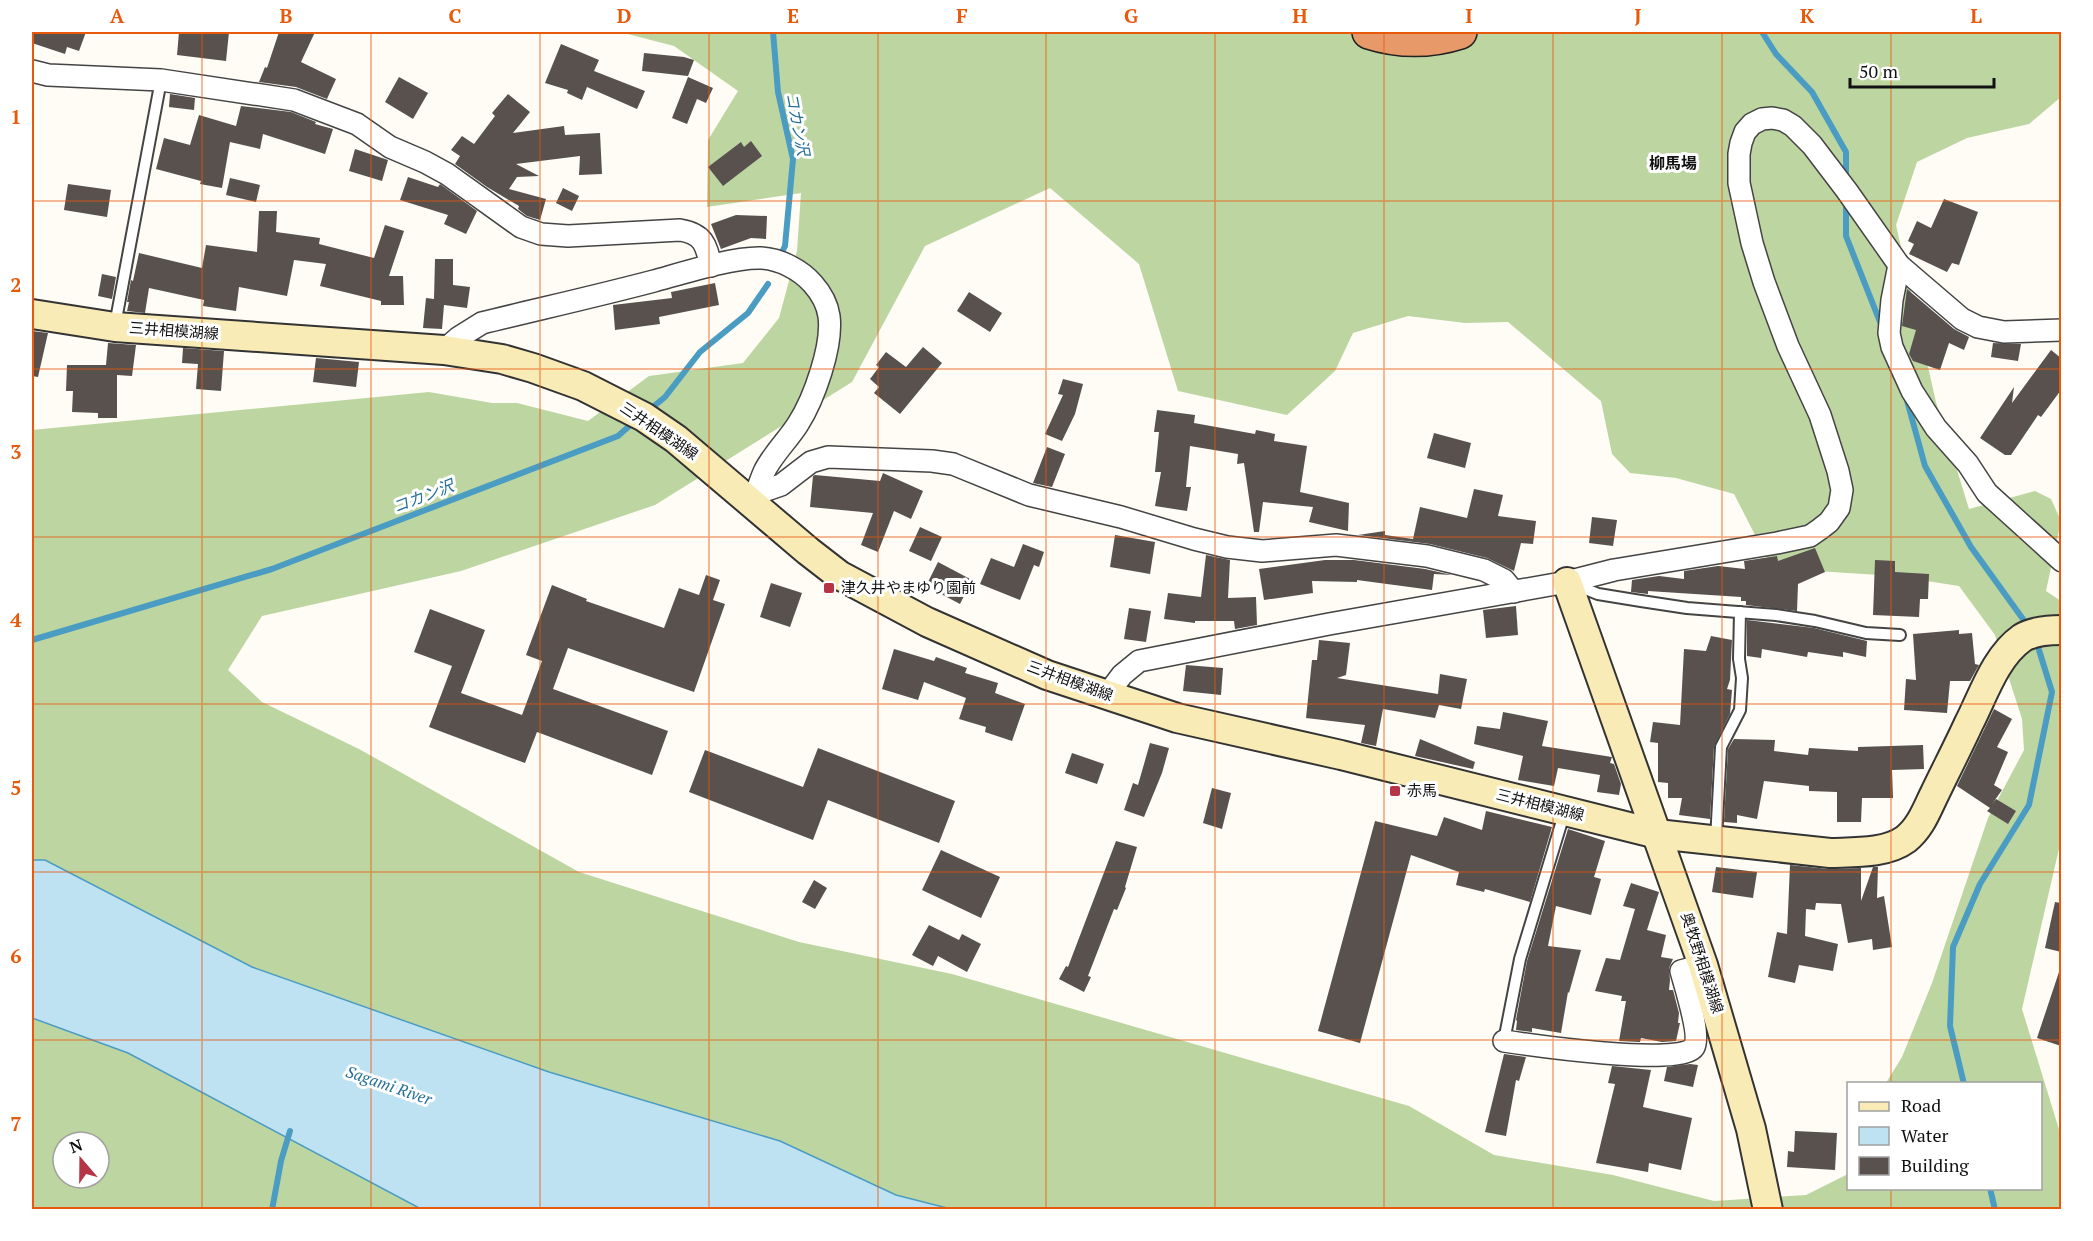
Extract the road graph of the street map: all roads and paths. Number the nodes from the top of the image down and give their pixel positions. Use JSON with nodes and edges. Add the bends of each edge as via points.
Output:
{"nodes":[{"id":1,"x":1369,"y":32,"type":"edge"},
{"id":2,"x":1460,"y":32,"type":"edge"},
{"id":3,"x":32,"y":71,"type":"edge"},
{"id":4,"x":160,"y":80,"type":"junction"},
{"id":5,"x":1899,"y":265,"type":"junction"},
{"id":6,"x":711,"y":266,"type":"junction"},
{"id":7,"x":32,"y":314,"type":"edge"},
{"id":8,"x":115,"y":327,"type":"junction"},
{"id":9,"x":2061,"y":330,"type":"edge"},
{"id":10,"x":444,"y":350,"type":"junction"},
{"id":11,"x":754,"y":497,"type":"junction"},
{"id":12,"x":2061,"y":561,"type":"edge"},
{"id":13,"x":1567,"y":582,"type":"junction"},
{"id":14,"x":1514,"y":592,"type":"junction"},
{"id":15,"x":1740,"y":612,"type":"junction"},
{"id":16,"x":2061,"y":630,"type":"edge"},
{"id":17,"x":1900,"y":635,"type":"dead end"},
{"id":18,"x":1107,"y":695,"type":"junction"},
{"id":19,"x":1565,"y":811,"type":"junction"},
{"id":20,"x":1657,"y":834,"type":"junction"},
{"id":21,"x":1716,"y":840,"type":"junction"},
{"id":22,"x":1704,"y":965,"type":"junction"},
{"id":23,"x":1504,"y":1041,"type":"joint"},
{"id":24,"x":1768,"y":1209,"type":"edge"}],
"edges":[{"from":1,"to":2,"type":"highway","via":[[1415,40],[1438,39]]},
{"from":3,"to":4,"type":"street"},
{"from":4,"to":6,"type":"street","via":[[294,100],[321,109],[357,124],[390,147],[447,174],[521,227],[541,234],[692,232],[701,237]]},
{"from":4,"to":8,"type":"lane"},
{"from":5,"to":9,"type":"street","via":[[1946,307],[1978,327],[2004,332]]},
{"from":5,"to":12,"type":"street","via":[[1889,333],[1912,391],[1987,493]]},
{"from":5,"to":13,"type":"street","via":[[1847,191],[1793,126],[1772,118],[1752,124],[1745,132],[1739,154],[1739,183],[1747,223],[1783,335],[1828,436],[1842,490],[1839,508],[1829,522],[1810,536],[1614,570]]},
{"from":6,"to":10,"type":"street","via":[[482,323]]},
{"from":6,"to":11,"type":"street","via":[[759,258],[798,270],[817,288],[829,315],[829,333],[815,388],[799,422],[764,472]]},
{"from":7,"to":8,"type":"main road","name":"三井相模湖線"},
{"from":8,"to":10,"type":"main road","name":"三井相模湖線"},
{"from":10,"to":11,"type":"main road","name":"三井相模湖線","via":[[502,359],[560,376],[608,397],[644,417]]},
{"from":11,"to":14,"type":"street","via":[[781,485],[811,462],[828,457],[932,461],[953,464],[1029,495],[1122,517],[1194,540],[1262,551],[1336,545],[1427,556],[1484,570],[1504,580]]},
{"from":11,"to":18,"type":"main road","name":"三井相模湖線","via":[[839,575],[874,595],[1047,675]]},
{"from":13,"to":14,"type":"street"},
{"from":13,"to":15,"type":"lane","via":[[1598,594],[1641,602]]},
{"from":13,"to":20,"type":"main road","name":"奥牧野相模湖線"},
{"from":14,"to":18,"type":"street","via":[[1139,661]]},
{"from":15,"to":17,"type":"lane"},
{"from":15,"to":21,"type":"lane","via":[[1740,710],[1721,747]]},
{"from":16,"to":21,"type":"main road","name":"三井相模湖線","via":[[2031,634],[2018,641],[1999,664],[1923,818],[1905,840],[1883,848],[1830,853]]},
{"from":18,"to":19,"type":"main road","name":"三井相模湖線","via":[[1177,718]]},
{"from":19,"to":20,"type":"main road","name":"三井相模湖線"},
{"from":19,"to":23,"type":"lane","via":[[1520,959]]},
{"from":20,"to":21,"type":"main road","name":"三井相模湖線"},
{"from":20,"to":22,"type":"main road","name":"奥牧野相模湖線"},
{"from":22,"to":23,"type":"street","via":[[1681,971],[1696,1038],[1690,1051],[1659,1056]]},
{"from":22,"to":24,"type":"main road","name":"奥牧野相模湖線","via":[[1741,1094]]}]}
